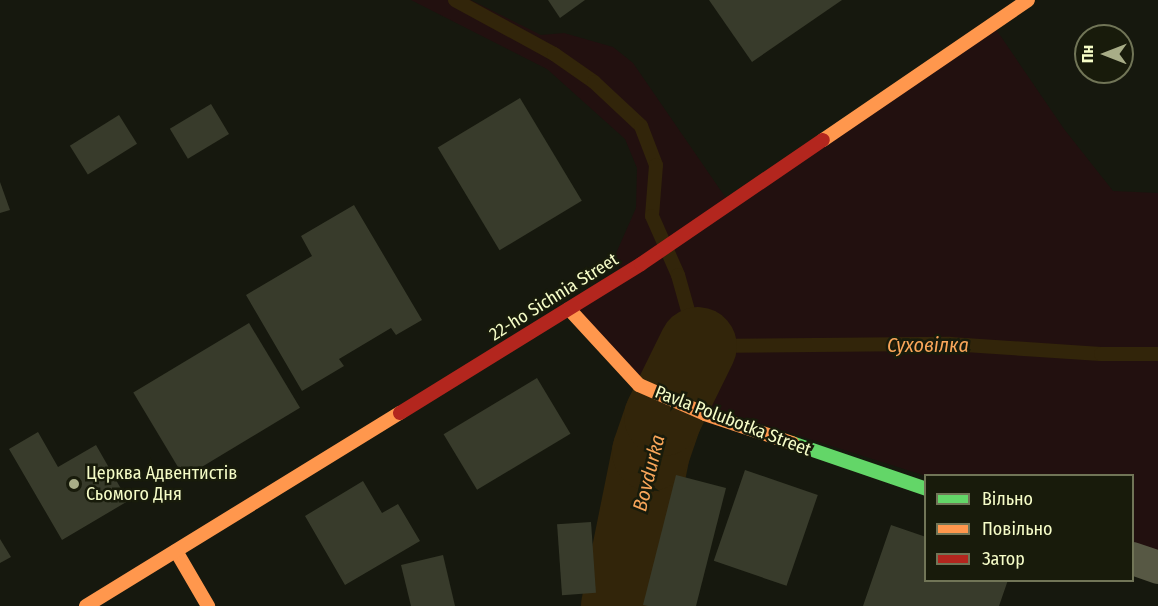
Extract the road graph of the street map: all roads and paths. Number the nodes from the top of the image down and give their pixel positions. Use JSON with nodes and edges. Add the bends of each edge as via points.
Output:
{"nodes":[{"id":1,"x":1028,"y":0,"type":"edge"},
{"id":2,"x":569,"y":309,"type":"junction"},
{"id":3,"x":924,"y":488,"type":"edge"},
{"id":4,"x":176,"y":551,"type":"junction"},
{"id":5,"x":1134,"y":559,"type":"edge"},
{"id":6,"x":1158,"y":567,"type":"edge"},
{"id":7,"x":86,"y":606,"type":"edge"},
{"id":8,"x":208,"y":606,"type":"edge"}],
"edges":[{"from":1,"to":2,"type":"main road","name":"22-ho Sichnia Street"},
{"from":2,"to":3,"type":"main road","name":"Pavla Polubotka Street","via":[[639,385],[691,408]]},
{"from":2,"to":4,"type":"main road","name":"22-ho Sichnia Street"},
{"from":4,"to":7,"type":"main road","name":"22-ho Sichnia Street"},
{"from":4,"to":8,"type":"main road"},
{"from":5,"to":6,"type":"street"}]}
